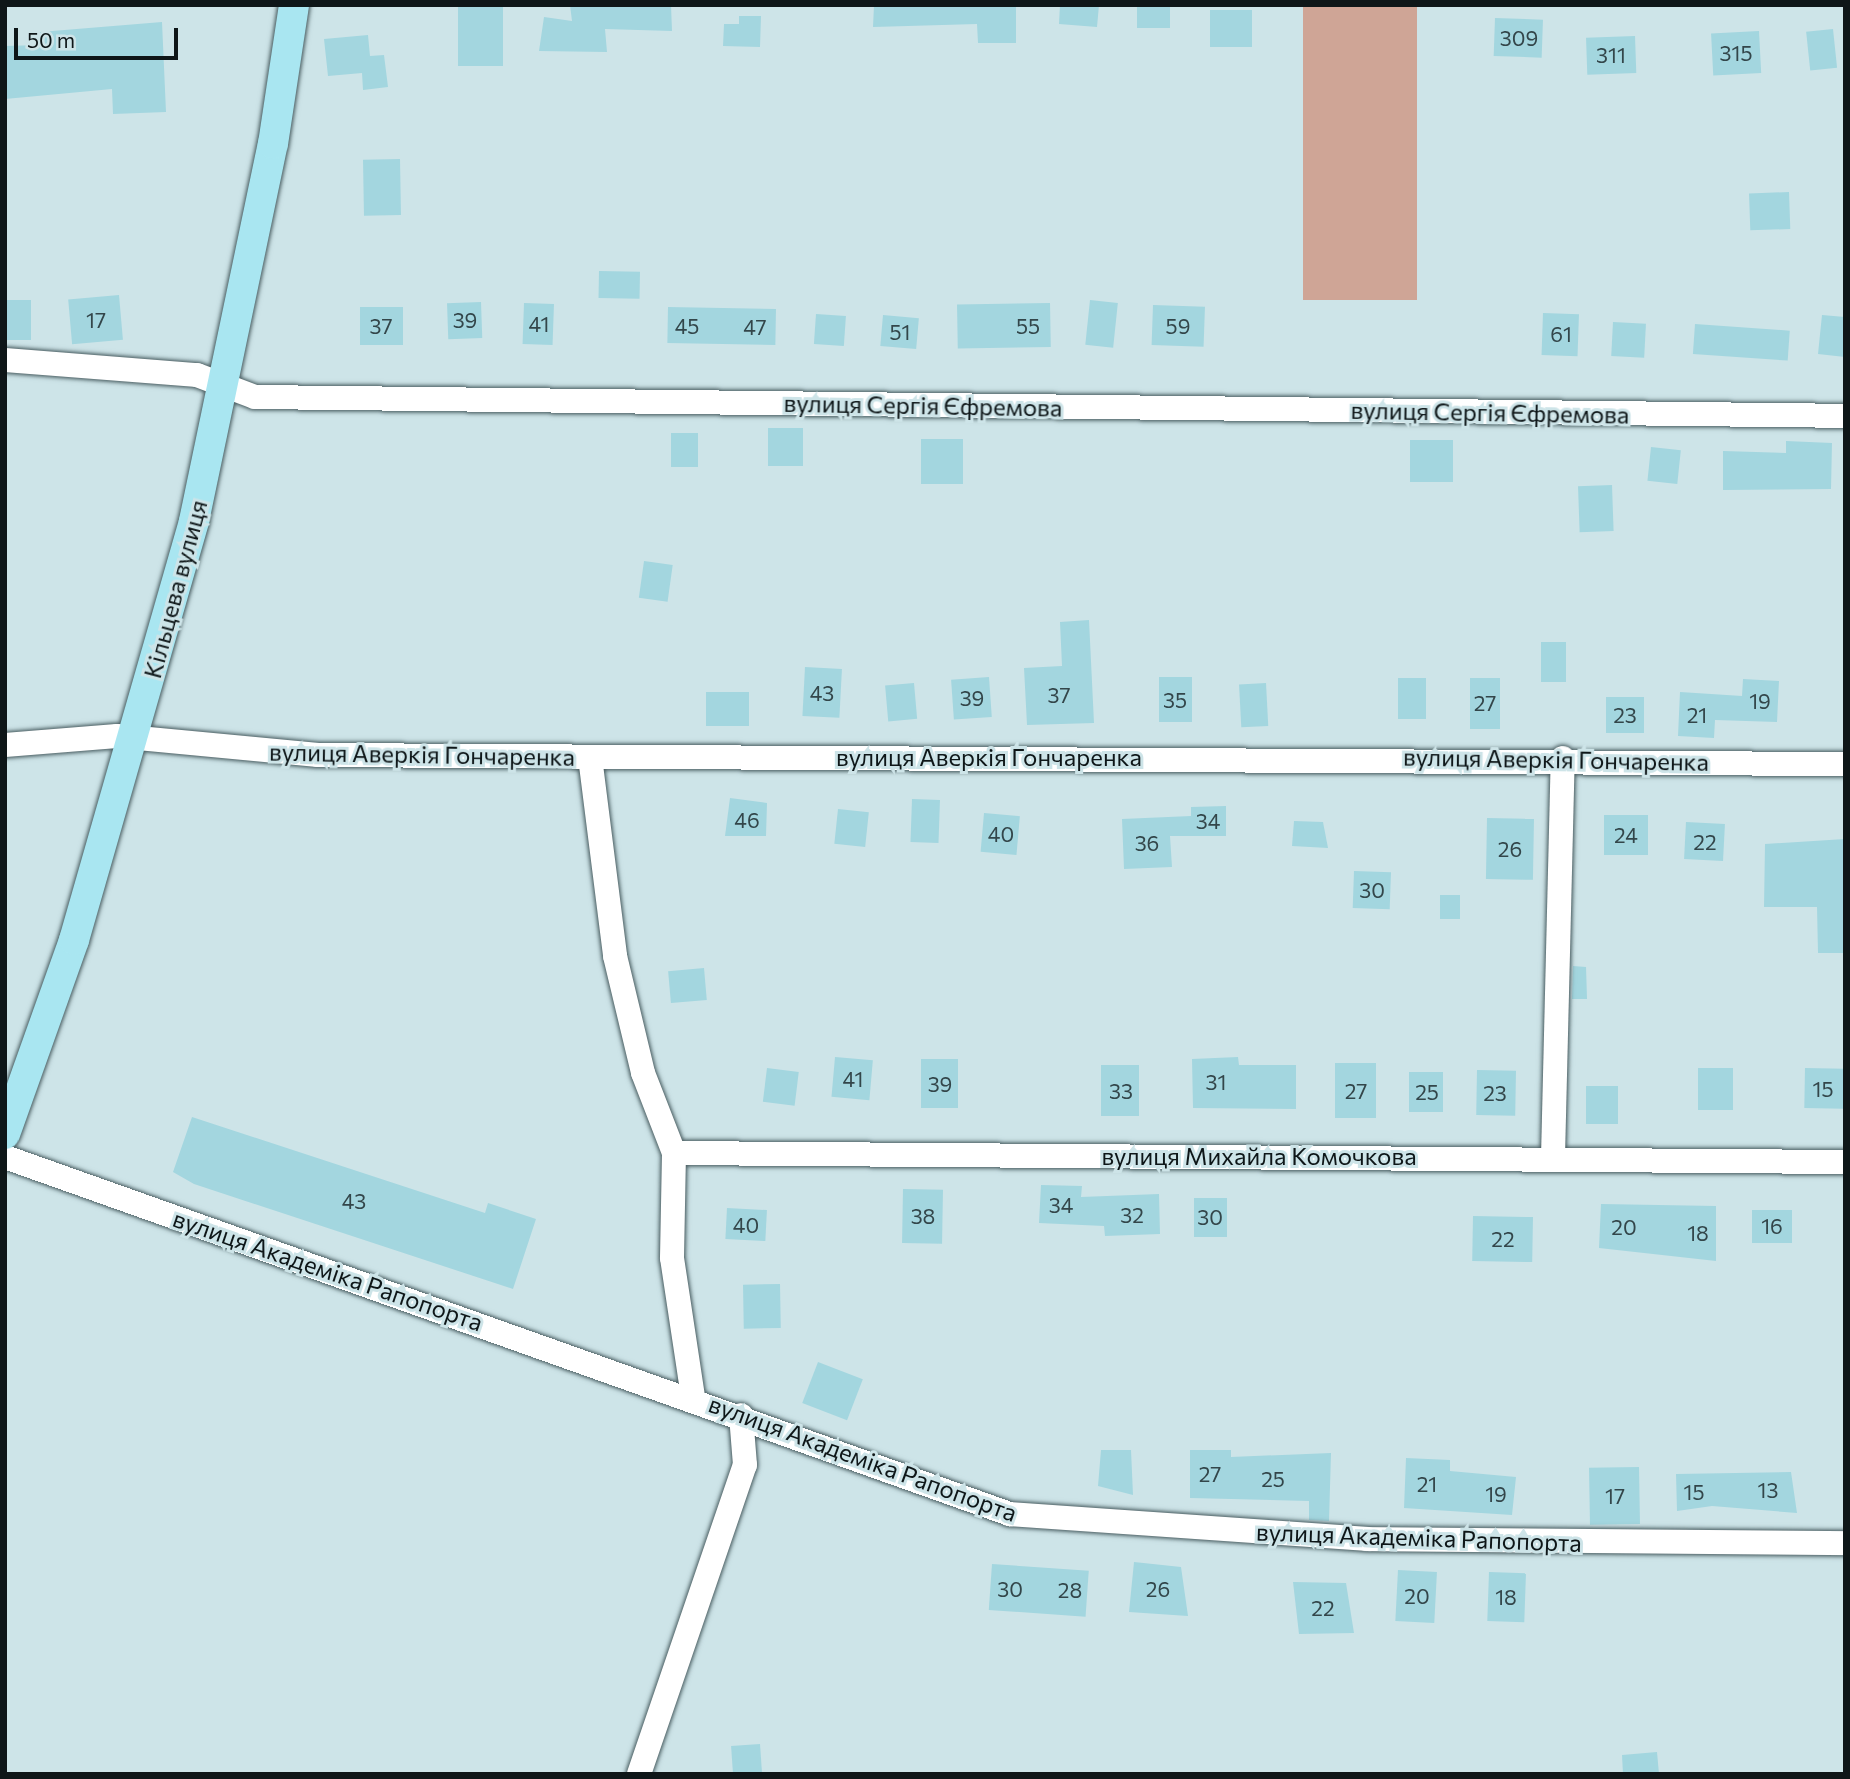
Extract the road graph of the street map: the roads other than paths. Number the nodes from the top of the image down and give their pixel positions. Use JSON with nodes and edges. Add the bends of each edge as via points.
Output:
{"nodes":[{"id":1,"x":294,"y":14,"type":"edge"},
{"id":2,"x":5,"y":360,"type":"edge"},
{"id":3,"x":224,"y":383,"type":"junction"},
{"id":4,"x":1845,"y":416,"type":"edge"},
{"id":5,"x":135,"y":740,"type":"junction"},
{"id":6,"x":5,"y":745,"type":"edge"},
{"id":7,"x":590,"y":757,"type":"junction"},
{"id":8,"x":1563,"y":758,"type":"junction"},
{"id":9,"x":1845,"y":764,"type":"edge"},
{"id":10,"x":5,"y":1134,"type":"edge"},
{"id":11,"x":674,"y":1153,"type":"junction"},
{"id":12,"x":5,"y":1157,"type":"edge"},
{"id":13,"x":1553,"y":1157,"type":"junction"},
{"id":14,"x":1845,"y":1162,"type":"edge"},
{"id":15,"x":693,"y":1397,"type":"junction"},
{"id":16,"x":741,"y":1415,"type":"junction"},
{"id":17,"x":1845,"y":1544,"type":"edge"},
{"id":18,"x":639,"y":1774,"type":"edge"}],
"edges":[{"from":1,"to":3,"type":"main road","name":"Кільцева вулиця"},
{"from":2,"to":3,"type":"street","name":"вулиця Сергія Єфремова","via":[[197,375]]},
{"from":3,"to":4,"type":"street","name":"вулиця Сергія Єфремова","via":[[255,397]]},
{"from":3,"to":5,"type":"main road","name":"Кільцева вулиця"},
{"from":5,"to":6,"type":"street","name":"вулиця Аверкія Гончаренка"},
{"from":5,"to":7,"type":"street","name":"вулиця Аверкія Гончаренка","via":[[317,755]]},
{"from":5,"to":10,"type":"main road","name":"Кільцева вулиця"},
{"from":7,"to":8,"type":"street","name":"вулиця Аверкія Гончаренка"},
{"from":7,"to":11,"type":"street","via":[[615,956],[643,1073]]},
{"from":8,"to":9,"type":"street","name":"вулиця Аверкія Гончаренка"},
{"from":8,"to":13,"type":"street"},
{"from":11,"to":13,"type":"street","name":"вулиця Михайла Комочкова"},
{"from":11,"to":15,"type":"street","via":[[672,1258]]},
{"from":12,"to":15,"type":"street","name":"вулиця Академіка Рапопорта"},
{"from":13,"to":14,"type":"street","name":"вулиця Михайла Комочкова"},
{"from":15,"to":16,"type":"street","name":"вулиця Академіка Рапопорта"},
{"from":16,"to":17,"type":"street","name":"вулиця Академіка Рапопорта","via":[[1010,1514],[1053,1522],[1367,1539]]},
{"from":16,"to":18,"type":"street","via":[[745,1465]]}]}
